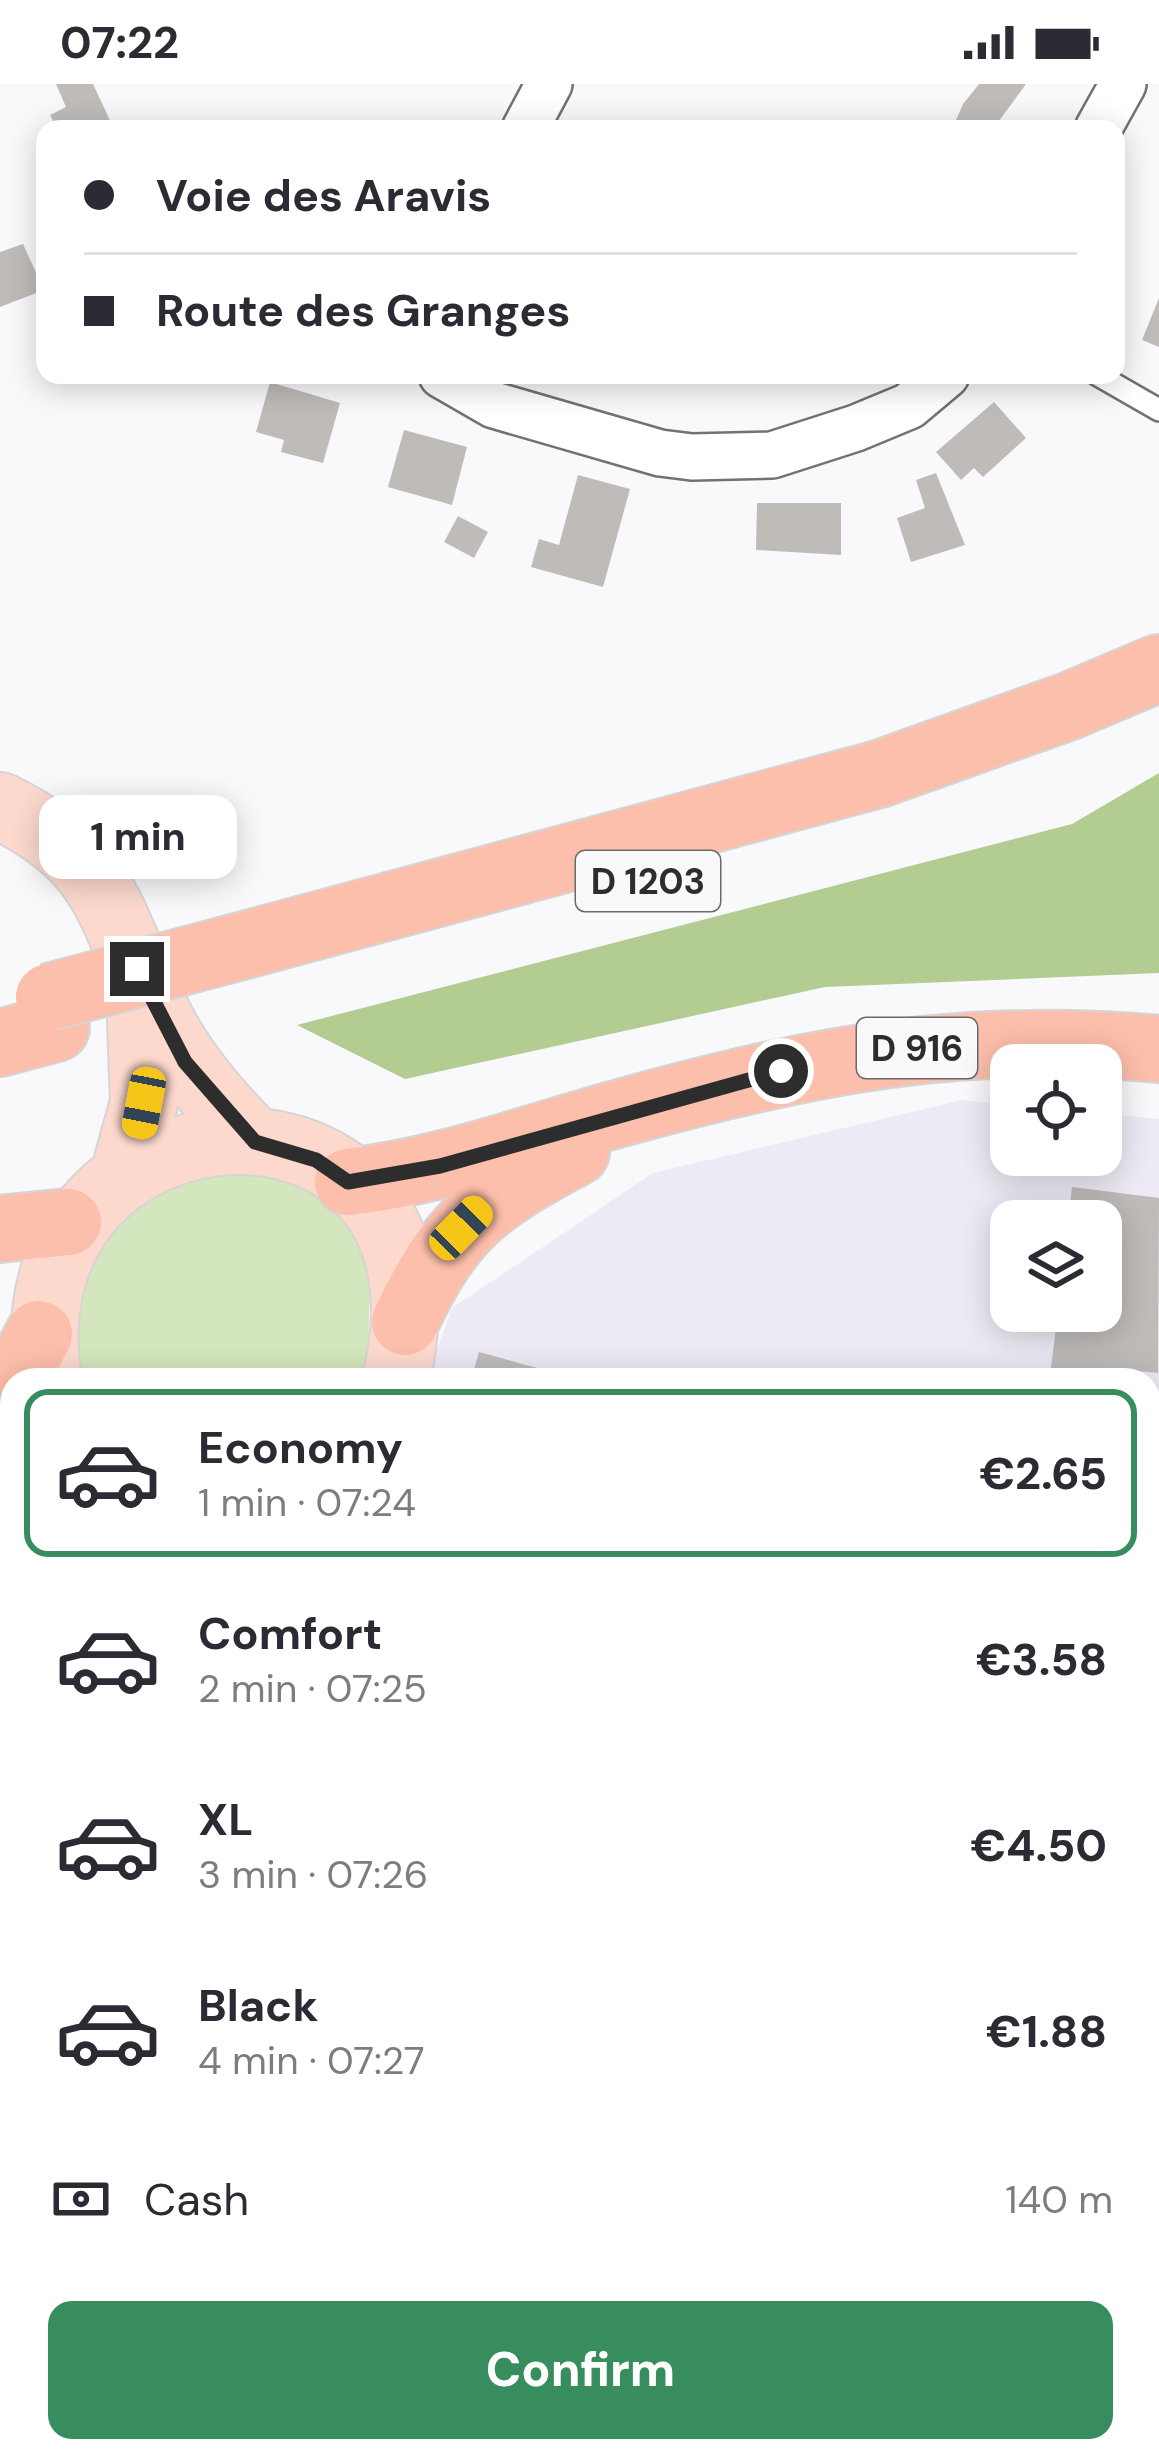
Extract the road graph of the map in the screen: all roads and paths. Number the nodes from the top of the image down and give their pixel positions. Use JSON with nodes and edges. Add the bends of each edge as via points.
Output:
{"nodes":[{"id":1,"x":549,"y":84,"type":"edge"},
{"id":2,"x":1124,"y":84,"type":"edge"},
{"id":3,"x":530,"y":120,"type":"edge"},
{"id":4,"x":1103,"y":120,"type":"edge"},
{"id":5,"x":458,"y":384,"type":"edge"},
{"id":6,"x":935,"y":384,"type":"edge"},
{"id":7,"x":1114,"y":384,"type":"edge"},
{"id":8,"x":1159,"y":410,"type":"edge"},
{"id":9,"x":1159,"y":668,"type":"edge"},
{"id":10,"x":1159,"y":716,"type":"edge"},
{"id":11,"x":0,"y":806,"type":"edge"},
{"id":12,"x":230,"y":966,"type":"junction"},
{"id":13,"x":137,"y":969,"type":"junction"},
{"id":14,"x":26,"y":1020,"type":"edge"},
{"id":15,"x":1159,"y":1049,"type":"edge"},
{"id":16,"x":680,"y":1096,"type":"junction"},
{"id":17,"x":255,"y":1142,"type":"junction"},
{"id":18,"x":127,"y":1164,"type":"junction"},
{"id":19,"x":348,"y":1182,"type":"junction"},
{"id":20,"x":68,"y":1222,"type":"junction"},
{"id":21,"x":0,"y":1229,"type":"edge"},
{"id":22,"x":401,"y":1351,"type":"edge"},
{"id":23,"x":28,"y":1368,"type":"edge"}],
"edges":[{"from":1,"to":3,"type":"street"},
{"from":2,"to":4,"type":"street"},
{"from":5,"to":6,"type":"street","via":[[494,405],[692,458],[772,455],[909,406]]},
{"from":7,"to":8,"type":"lane"},
{"from":9,"to":12,"type":"highway","number":"D 1203","via":[[879,774]]},
{"from":10,"to":12,"type":"highway","number":"D 1203","via":[[1021,773],[835,833]]},
{"from":11,"to":13,"type":"main road","via":[[61,841],[94,876]]},
{"from":12,"to":14,"type":"highway","number":"D 1203","bridge":true},
{"from":13,"to":17,"type":"main road","via":[[185,1062]]},
{"from":13,"to":18,"type":"main road","via":[[144,1103]]},
{"from":15,"to":16,"type":"highway","number":"D 916","via":[[1001,1042],[904,1050]]},
{"from":16,"to":19,"type":"highway","number":"D 916","via":[[440,1166]]},
{"from":16,"to":22,"type":"highway","number":"D 916","via":[[479,1209],[443,1249]]},
{"from":17,"to":18,"type":"main road","via":[[189,1142]]},
{"from":17,"to":19,"type":"main road","via":[[316,1160]]},
{"from":18,"to":20,"type":"main road"},
{"from":19,"to":22,"type":"main road","via":[[393,1248],[404,1295]]},
{"from":20,"to":21,"type":"highway"},
{"from":20,"to":23,"type":"main road","via":[[44,1276]]}]}
